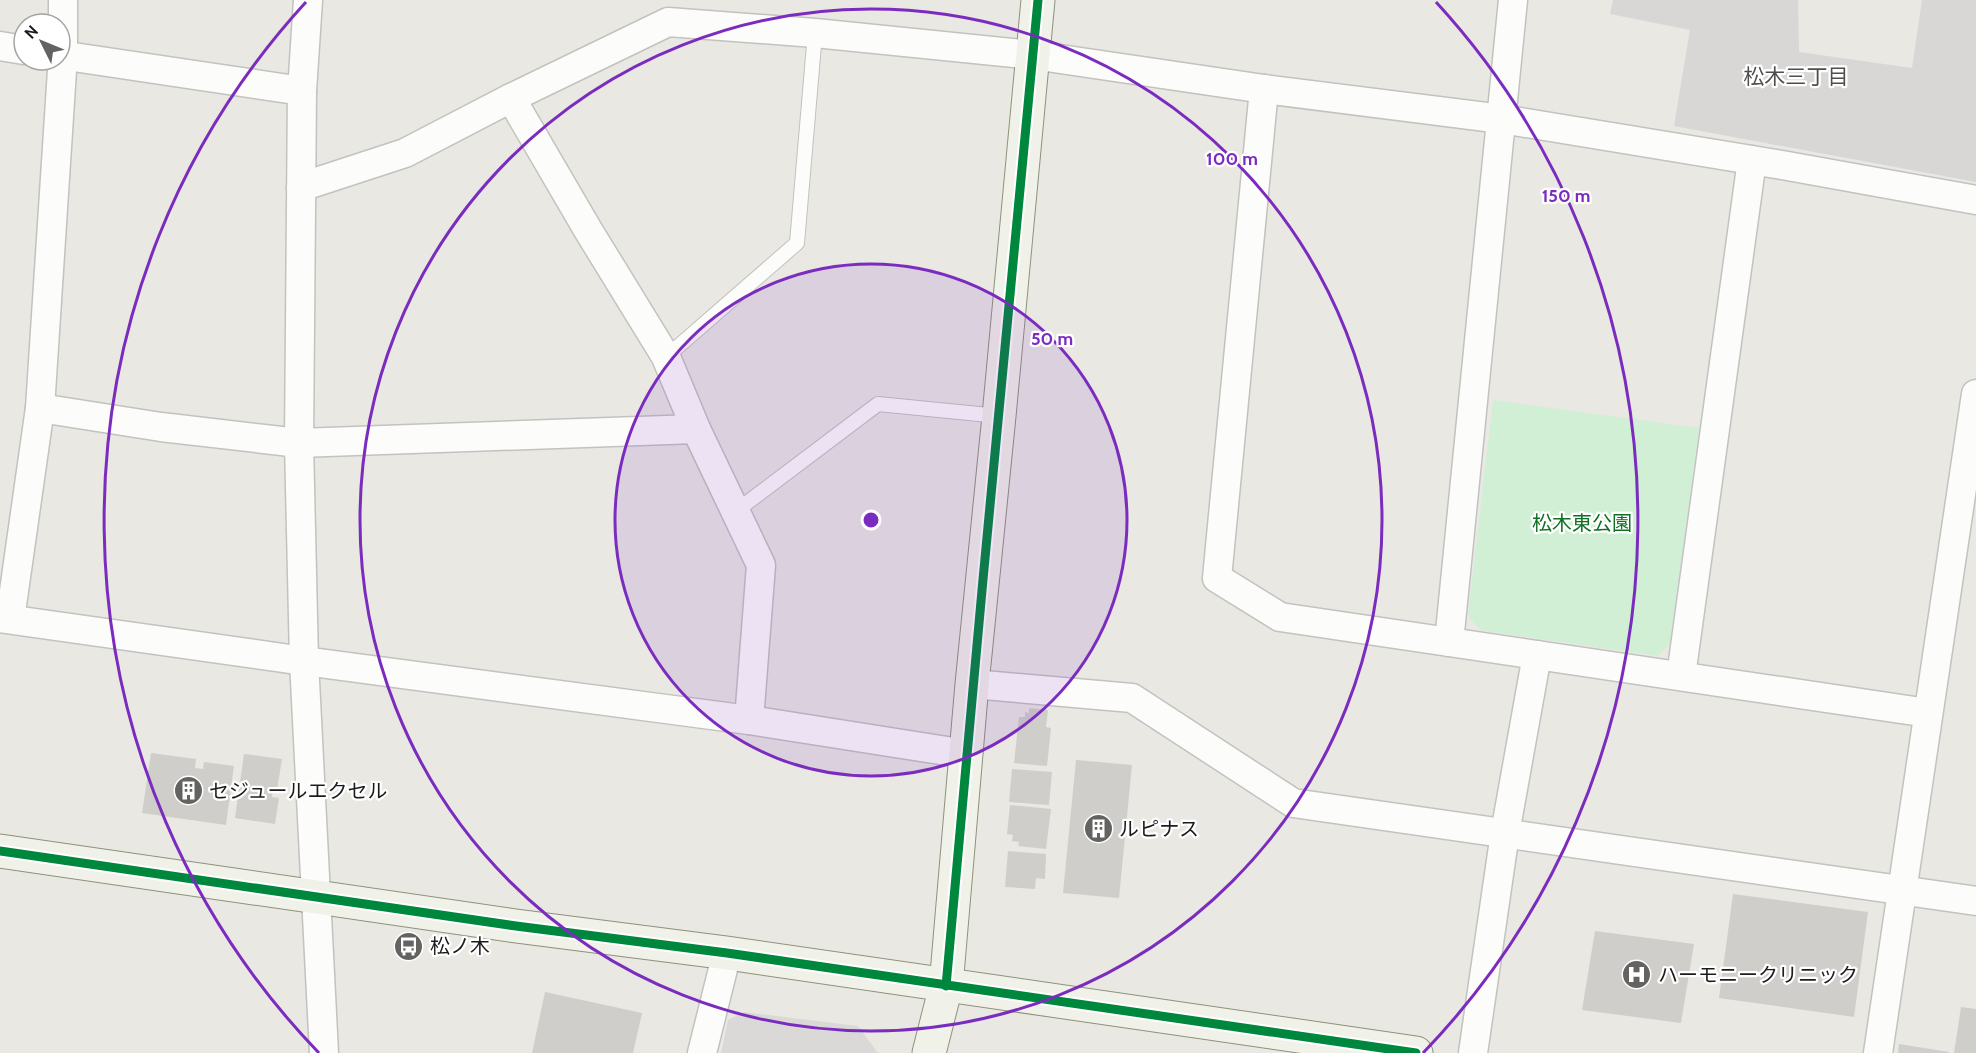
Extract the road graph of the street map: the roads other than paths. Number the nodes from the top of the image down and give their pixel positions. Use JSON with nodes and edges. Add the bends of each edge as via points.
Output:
{"nodes":[{"id":1,"x":308,"y":0,"type":"edge"},
{"id":2,"x":1038,"y":0,"type":"edge"},
{"id":3,"x":1513,"y":0,"type":"edge"},
{"id":4,"x":815,"y":33,"type":"junction"},
{"id":5,"x":1033,"y":55,"type":"junction"},
{"id":6,"x":72,"y":56,"type":"edge"},
{"id":7,"x":61,"y":72,"type":"edge"},
{"id":8,"x":1264,"y":89,"type":"junction"},
{"id":9,"x":302,"y":91,"type":"junction"},
{"id":10,"x":511,"y":98,"type":"junction"},
{"id":11,"x":1502,"y":119,"type":"junction"},
{"id":12,"x":1752,"y":160,"type":"junction"},
{"id":13,"x":301,"y":187,"type":"junction"},
{"id":14,"x":1976,"y":200,"type":"edge"},
{"id":15,"x":666,"y":357,"type":"junction"},
{"id":16,"x":1976,"y":394,"type":"edge"},
{"id":17,"x":40,"y":408,"type":"junction"},
{"id":18,"x":999,"y":416,"type":"junction"},
{"id":19,"x":696,"y":429,"type":"junction"},
{"id":20,"x":299,"y":443,"type":"junction"},
{"id":21,"x":736,"y":511,"type":"junction"},
{"id":22,"x":5,"y":619,"type":"edge"},
{"id":23,"x":1449,"y":642,"type":"junction"},
{"id":24,"x":1537,"y":655,"type":"junction"},
{"id":25,"x":304,"y":662,"type":"junction"},
{"id":26,"x":1681,"y":676,"type":"junction"},
{"id":27,"x":972,"y":684,"type":"junction"},
{"id":28,"x":1928,"y":713,"type":"junction"},
{"id":29,"x":749,"y":720,"type":"junction"},
{"id":30,"x":966,"y":754,"type":"junction"},
{"id":31,"x":1505,"y":833,"type":"junction"},
{"id":32,"x":0,"y":851,"type":"edge"},
{"id":33,"x":1902,"y":892,"type":"junction"},
{"id":34,"x":315,"y":897,"type":"junction"},
{"id":35,"x":1976,"y":901,"type":"edge"},
{"id":36,"x":727,"y":953,"type":"junction"},
{"id":37,"x":946,"y":986,"type":"junction"},
{"id":38,"x":1322,"y":1046,"type":"edge"},
{"id":39,"x":324,"y":1053,"type":"edge"},
{"id":40,"x":702,"y":1053,"type":"edge"},
{"id":41,"x":929,"y":1053,"type":"edge"},
{"id":42,"x":1416,"y":1053,"type":"edge"},
{"id":43,"x":1473,"y":1053,"type":"edge"},
{"id":44,"x":1878,"y":1053,"type":"edge"}],
"edges":[{"from":1,"to":9,"type":"street"},
{"from":2,"to":5,"type":"street"},
{"from":3,"to":11,"type":"street"},
{"from":4,"to":5,"type":"street"},
{"from":4,"to":10,"type":"street","via":[[668,22]]},
{"from":4,"to":15,"type":"lane","via":[[797,243]]},
{"from":5,"to":8,"type":"street"},
{"from":5,"to":18,"type":"street"},
{"from":6,"to":9,"type":"street"},
{"from":7,"to":17,"type":"street"},
{"from":8,"to":11,"type":"street"},
{"from":8,"to":23,"type":"street","via":[[1217,578],[1280,617]]},
{"from":9,"to":13,"type":"street"},
{"from":10,"to":13,"type":"street","via":[[405,153]]},
{"from":10,"to":15,"type":"street"},
{"from":11,"to":12,"type":"street"},
{"from":11,"to":23,"type":"street"},
{"from":12,"to":14,"type":"street"},
{"from":12,"to":26,"type":"street"},
{"from":13,"to":20,"type":"street"},
{"from":15,"to":19,"type":"street"},
{"from":16,"to":28,"type":"street"},
{"from":17,"to":20,"type":"street"},
{"from":17,"to":22,"type":"street"},
{"from":18,"to":21,"type":"lane","via":[[878,404]]},
{"from":18,"to":27,"type":"street"},
{"from":19,"to":20,"type":"street"},
{"from":19,"to":21,"type":"street"},
{"from":20,"to":25,"type":"street"},
{"from":21,"to":29,"type":"street","via":[[761,565]]},
{"from":22,"to":25,"type":"street"},
{"from":23,"to":24,"type":"street"},
{"from":24,"to":26,"type":"street"},
{"from":24,"to":31,"type":"street"},
{"from":25,"to":29,"type":"street"},
{"from":25,"to":34,"type":"street"},
{"from":26,"to":28,"type":"street"},
{"from":27,"to":30,"type":"street"},
{"from":27,"to":31,"type":"street","via":[[1132,698],[1293,802]]},
{"from":28,"to":33,"type":"street"},
{"from":29,"to":30,"type":"street"},
{"from":30,"to":37,"type":"street"},
{"from":31,"to":33,"type":"street"},
{"from":31,"to":43,"type":"street"},
{"from":32,"to":34,"type":"street"},
{"from":33,"to":35,"type":"street"},
{"from":33,"to":44,"type":"street"},
{"from":34,"to":36,"type":"street"},
{"from":34,"to":39,"type":"street"},
{"from":36,"to":37,"type":"street"},
{"from":36,"to":40,"type":"street"},
{"from":37,"to":38,"type":"street"},
{"from":37,"to":41,"type":"street"},
{"from":38,"to":42,"type":"street"}]}
